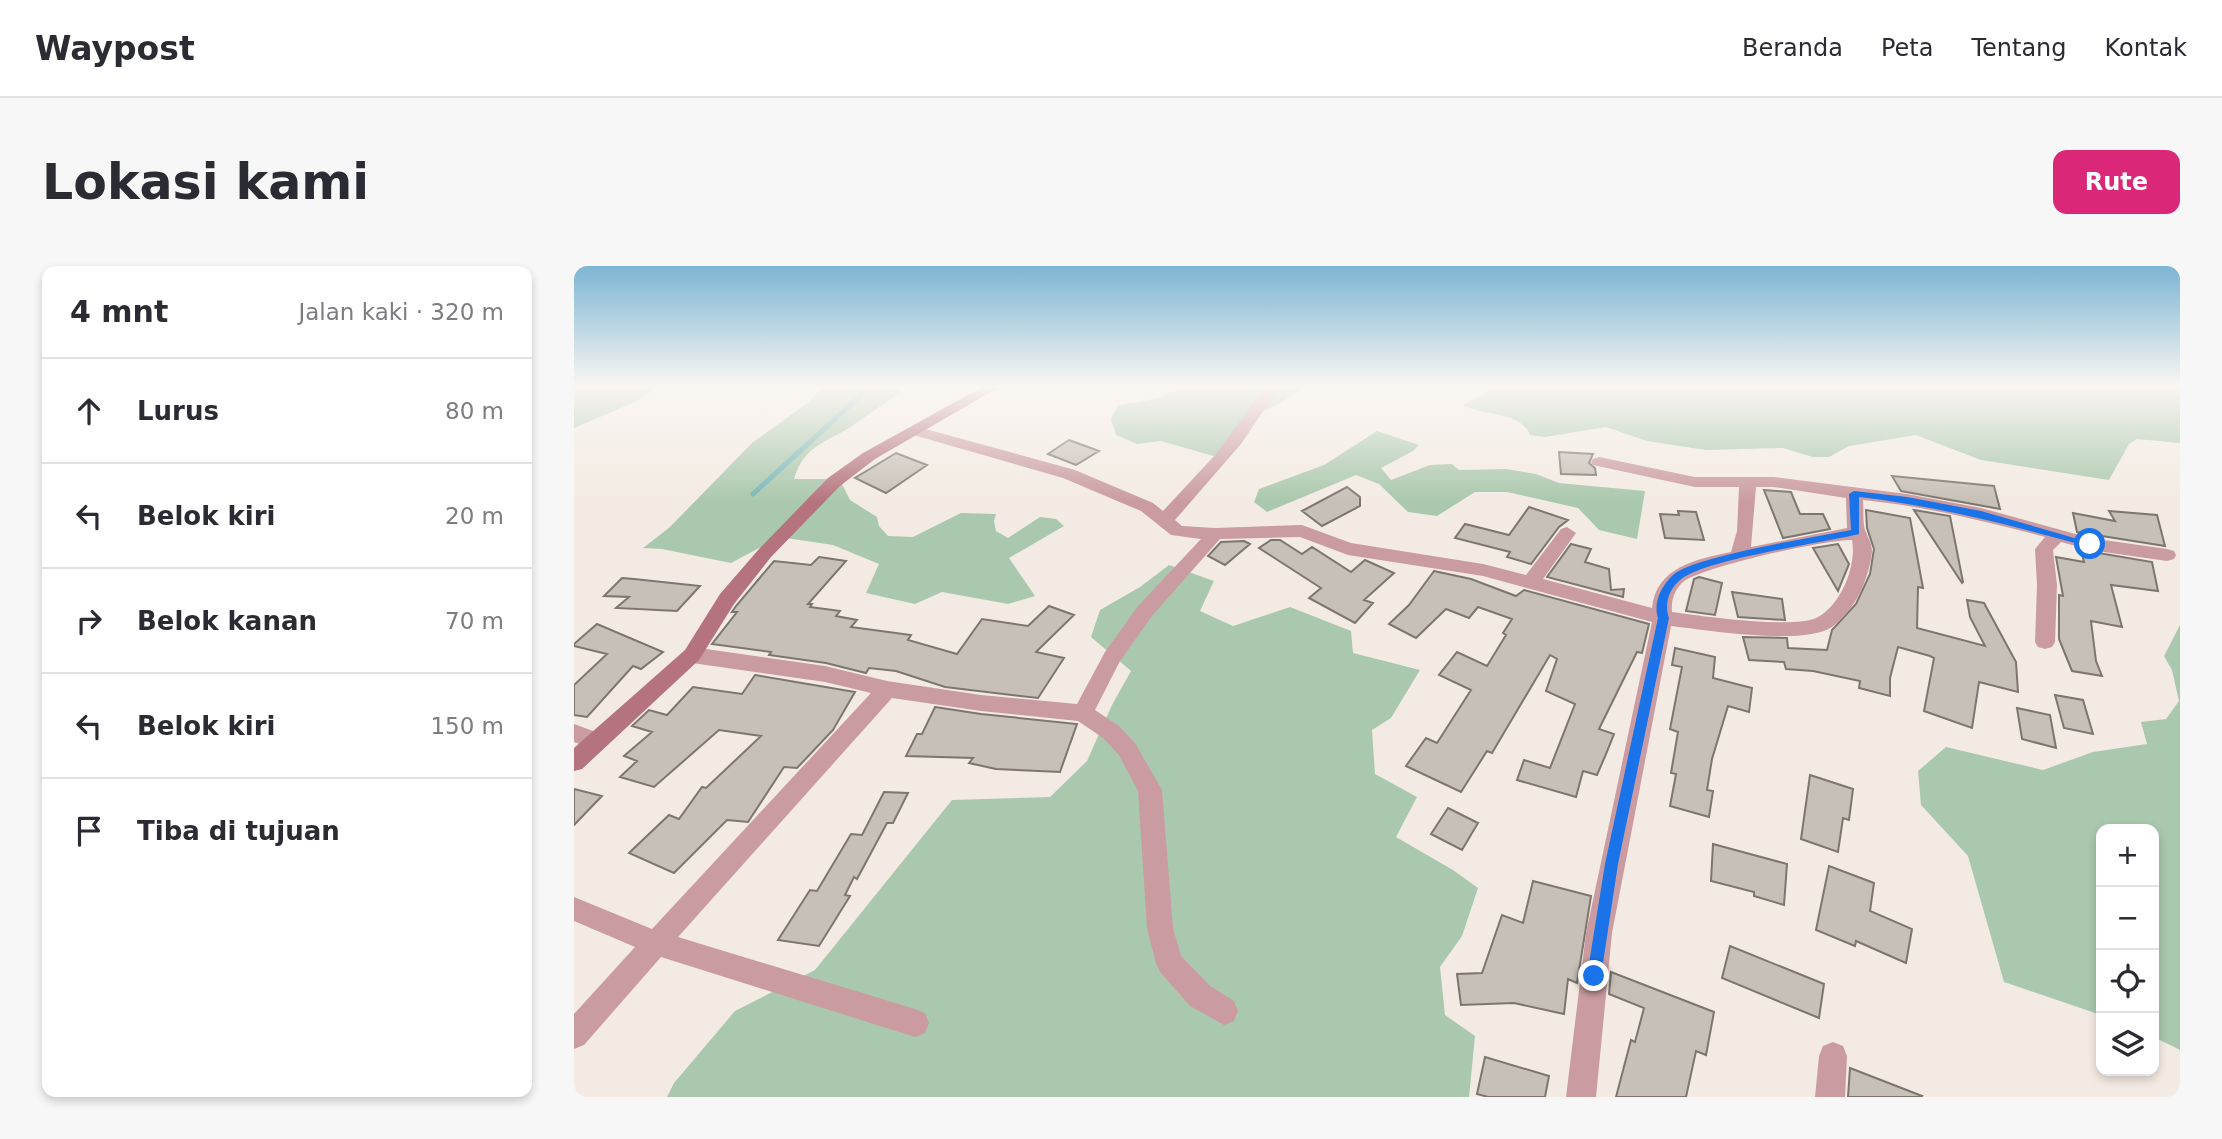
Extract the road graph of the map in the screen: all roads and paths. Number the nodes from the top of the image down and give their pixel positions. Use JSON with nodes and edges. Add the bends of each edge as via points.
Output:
{"nodes":[{"id":1,"x":927,"y":425,"type":"edge"},
{"id":2,"x":1249,"y":425,"type":"edge"},
{"id":3,"x":916,"y":431,"type":"junction"},
{"id":4,"x":1599,"y":462,"type":"dead end"},
{"id":5,"x":1748,"y":482,"type":"junction"},
{"id":6,"x":1854,"y":494,"type":"junction"},
{"id":7,"x":1163,"y":522,"type":"junction"},
{"id":8,"x":1856,"y":532,"type":"junction"},
{"id":9,"x":1567,"y":533,"type":"dead end"},
{"id":10,"x":1216,"y":534,"type":"junction"},
{"id":11,"x":2057,"y":535,"type":"junction"},
{"id":12,"x":2167,"y":555,"type":"dead end"},
{"id":13,"x":1738,"y":556,"type":"junction"},
{"id":14,"x":1531,"y":582,"type":"junction"},
{"id":15,"x":1663,"y":618,"type":"junction"},
{"id":16,"x":2045,"y":642,"type":"dead end"},
{"id":17,"x":692,"y":655,"type":"junction"},
{"id":18,"x":887,"y":689,"type":"junction"},
{"id":19,"x":1083,"y":713,"type":"junction"},
{"id":20,"x":574,"y":733,"type":"edge"},
{"id":21,"x":596,"y":741,"type":"junction"},
{"id":22,"x":574,"y":762,"type":"edge"},
{"id":23,"x":574,"y":909,"type":"edge"},
{"id":24,"x":656,"y":943,"type":"junction"},
{"id":25,"x":1224,"y":1012,"type":"dead end"},
{"id":26,"x":915,"y":1023,"type":"dead end"},
{"id":27,"x":574,"y":1035,"type":"edge"},
{"id":28,"x":1833,"y":1056,"type":"dead end"},
{"id":29,"x":1581,"y":1097,"type":"edge"},
{"id":30,"x":1830,"y":1097,"type":"edge"}],
"edges":[{"from":1,"to":3,"type":"main road"},
{"from":2,"to":7,"type":"street","via":[[1215,469]]},
{"from":3,"to":7,"type":"street","via":[[1069,474],[1147,507]]},
{"from":3,"to":17,"type":"main road","via":[[834,482],[798,517],[727,599]]},
{"from":4,"to":5,"type":"street","via":[[1695,482]]},
{"from":5,"to":6,"type":"street"},
{"from":5,"to":13,"type":"street","via":[[1744,547]]},
{"from":6,"to":8,"type":"street"},
{"from":6,"to":11,"type":"street","via":[[1907,499]]},
{"from":7,"to":10,"type":"street","via":[[1177,531]]},
{"from":8,"to":13,"type":"street"},
{"from":8,"to":15,"type":"street","via":[[1863,548],[1857,582],[1824,623],[1800,629]]},
{"from":9,"to":14,"type":"street"},
{"from":10,"to":14,"type":"street","via":[[1301,531],[1348,549]]},
{"from":10,"to":19,"type":"street","via":[[1145,611],[1112,657]]},
{"from":11,"to":12,"type":"street"},
{"from":11,"to":16,"type":"street","via":[[2044,549],[2048,585]]},
{"from":13,"to":15,"type":"street","via":[[1675,579],[1663,597]]},
{"from":14,"to":15,"type":"street"},
{"from":15,"to":29,"type":"street","via":[[1601,921]]},
{"from":17,"to":18,"type":"street","via":[[825,674]]},
{"from":17,"to":21,"type":"main road"},
{"from":18,"to":19,"type":"street"},
{"from":18,"to":24,"type":"street"},
{"from":19,"to":25,"type":"street","via":[[1127,749],[1150,790],[1160,928],[1169,963],[1200,996]]},
{"from":20,"to":21,"type":"street"},
{"from":21,"to":22,"type":"main road"},
{"from":23,"to":24,"type":"street"},
{"from":24,"to":26,"type":"street"},
{"from":24,"to":27,"type":"street"},
{"from":28,"to":30,"type":"street"}]}
